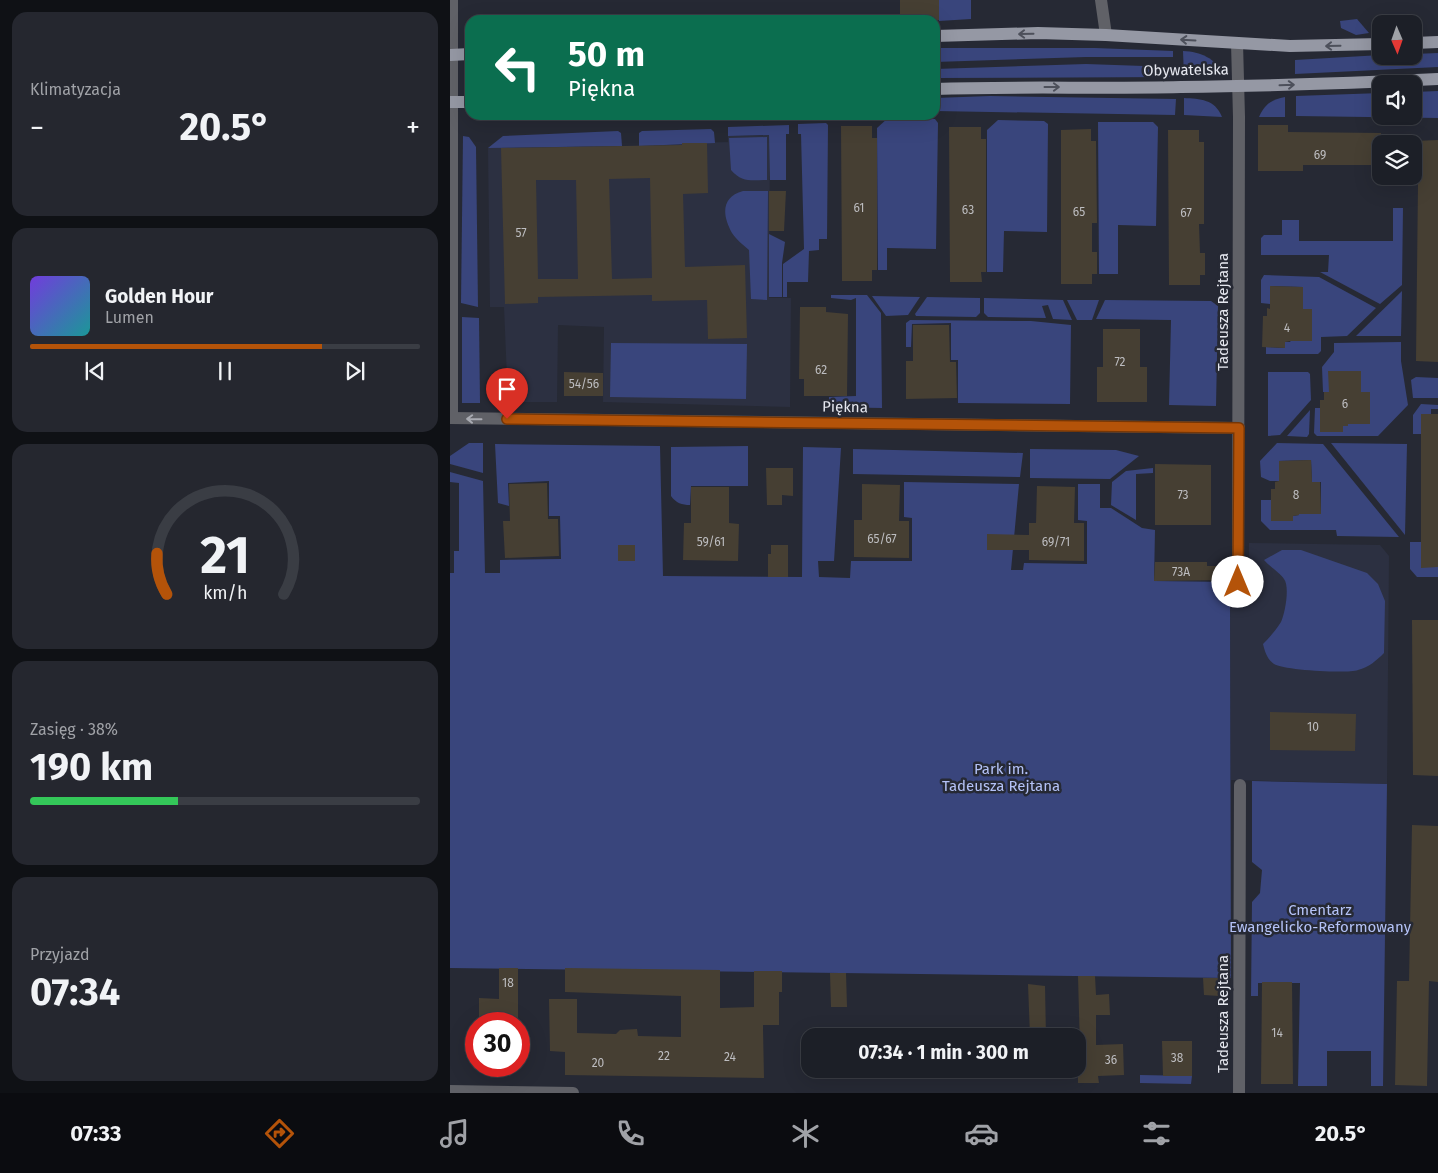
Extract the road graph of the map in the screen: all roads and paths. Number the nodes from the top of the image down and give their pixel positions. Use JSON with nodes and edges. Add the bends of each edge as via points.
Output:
{"nodes":[{"id":1,"x":452,"y":0,"type":"edge"},
{"id":2,"x":1101,"y":0,"type":"edge"},
{"id":3,"x":1106,"y":35,"type":"junction"},
{"id":4,"x":940,"y":36,"type":"edge"},
{"id":5,"x":1438,"y":42,"type":"edge"},
{"id":6,"x":1237,"y":43,"type":"junction"},
{"id":7,"x":1422,"y":43,"type":"edge"},
{"id":8,"x":1372,"y":44,"type":"edge"},
{"id":9,"x":465,"y":54,"type":"edge"},
{"id":10,"x":451,"y":55,"type":"edge"},
{"id":11,"x":1438,"y":78,"type":"edge"},
{"id":12,"x":1238,"y":86,"type":"junction"},
{"id":13,"x":940,"y":89,"type":"edge"},
{"id":14,"x":452,"y":102,"type":"edge"},
{"id":15,"x":465,"y":102,"type":"edge"},
{"id":16,"x":451,"y":418,"type":"edge"},
{"id":17,"x":1239,"y":428,"type":"junction"},
{"id":18,"x":1238,"y":582,"type":"dead end"},
{"id":19,"x":1240,"y":785,"type":"dead end"},
{"id":20,"x":450,"y":1091,"type":"edge"},
{"id":21,"x":554,"y":1093,"type":"edge"},
{"id":22,"x":573,"y":1093,"type":"edge"},
{"id":23,"x":1239,"y":1093,"type":"edge"}],
"edges":[{"from":1,"to":10,"type":"street"},
{"from":2,"to":3,"type":"street"},
{"from":3,"to":4,"type":"main road","name":"Obywatelska","one_way":true},
{"from":6,"to":3,"type":"main road","name":"Obywatelska","one_way":true},
{"from":5,"to":7,"type":"main road"},
{"from":8,"to":6,"type":"main road","name":"Obywatelska","one_way":true,"via":[[1290,46]]},
{"from":6,"to":12,"type":"street","name":"Tadeusza Rejtana"},
{"from":9,"to":10,"type":"main road"},
{"from":10,"to":14,"type":"street"},
{"from":12,"to":11,"type":"main road","name":"Obywatelska","one_way":true},
{"from":13,"to":12,"type":"main road","name":"Obywatelska","one_way":true},
{"from":12,"to":17,"type":"street","name":"Tadeusza Rejtana"},
{"from":14,"to":15,"type":"main road"},
{"from":14,"to":16,"type":"street"},
{"from":17,"to":16,"type":"street","name":"Piękna","one_way":true},
{"from":17,"to":18,"type":"street","name":"Tadeusza Rejtana"},
{"from":19,"to":23,"type":"street","name":"Tadeusza Rejtana"},
{"from":20,"to":21,"type":"street"},
{"from":21,"to":22,"type":"street"}]}
